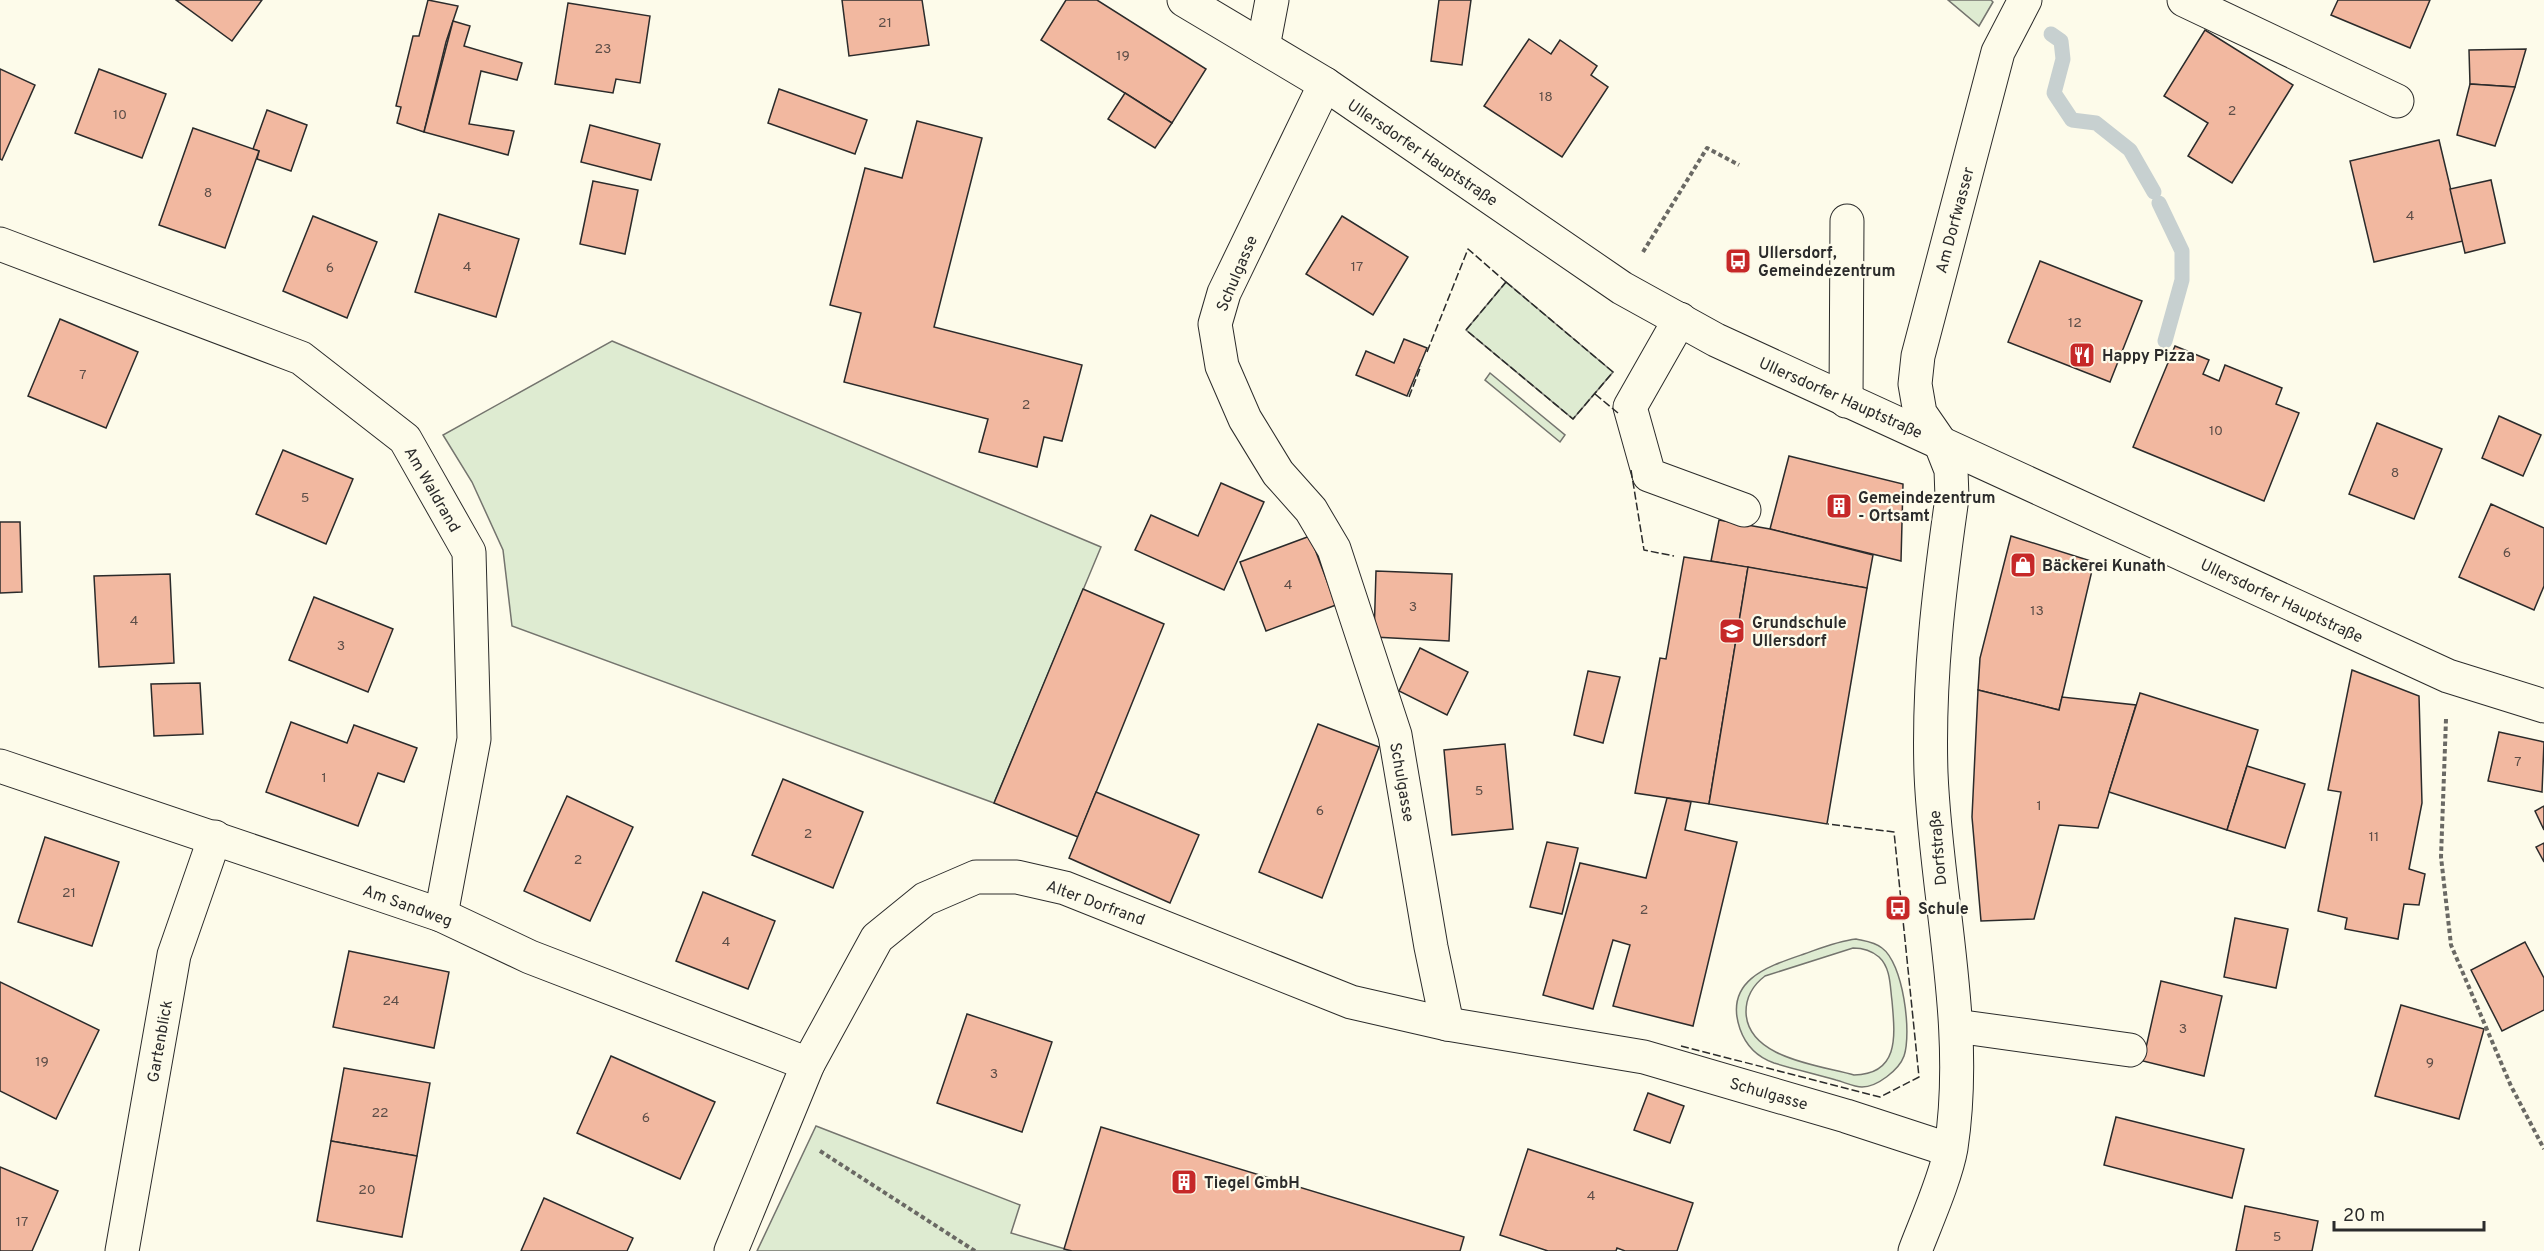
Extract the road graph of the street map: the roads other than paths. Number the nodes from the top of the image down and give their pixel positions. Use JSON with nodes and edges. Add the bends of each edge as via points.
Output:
{"nodes":[{"id":1,"x":1184,"y":0,"type":"edge"},
{"id":2,"x":1272,"y":0,"type":"edge"},
{"id":3,"x":2025,"y":0,"type":"edge"},
{"id":4,"x":2184,"y":0,"type":"edge"},
{"id":5,"x":1263,"y":47,"type":"junction"},
{"id":6,"x":1324,"y":84,"type":"junction"},
{"id":7,"x":2397,"y":101,"type":"dead end"},
{"id":8,"x":1847,"y":221,"type":"dead end"},
{"id":9,"x":0,"y":244,"type":"edge"},
{"id":10,"x":1680,"y":319,"type":"junction"},
{"id":11,"x":1846,"y":401,"type":"junction"},
{"id":12,"x":1940,"y":442,"type":"junction"},
{"id":13,"x":1744,"y":510,"type":"dead end"},
{"id":14,"x":2544,"y":706,"type":"edge"},
{"id":15,"x":0,"y":766,"type":"edge"},
{"id":16,"x":215,"y":837,"type":"junction"},
{"id":17,"x":441,"y":915,"type":"junction"},
{"id":18,"x":1447,"y":1024,"type":"junction"},
{"id":19,"x":1956,"y":1026,"type":"junction"},
{"id":20,"x":2130,"y":1050,"type":"dead end"},
{"id":21,"x":808,"y":1064,"type":"junction"},
{"id":22,"x":1950,"y":1150,"type":"junction"},
{"id":23,"x":122,"y":1251,"type":"edge"},
{"id":24,"x":731,"y":1251,"type":"edge"},
{"id":25,"x":1916,"y":1251,"type":"edge"}],
"edges":[{"from":1,"to":5,"type":"street","name":"Ullersdorfer Hauptstraße"},
{"from":2,"to":5,"type":"street"},
{"from":3,"to":12,"type":"street","name":"Am Dorfwasser","via":[[1998,52],[1918,356],[1920,413]]},
{"from":4,"to":7,"type":"street"},
{"from":5,"to":6,"type":"street","name":"Ullersdorfer Hauptstraße"},
{"from":6,"to":10,"type":"street","name":"Ullersdorfer Hauptstraße","via":[[1622,288]]},
{"from":6,"to":18,"type":"street","name":"Schulgasse","via":[[1224,293],[1215,324],[1222,366],[1245,419],[1278,473],[1311,510],[1334,549],[1395,735]]},
{"from":8,"to":11,"type":"street"},
{"from":9,"to":17,"type":"street","name":"Am Waldrand","via":[[301,357],[405,439],[469,552],[474,739]]},
{"from":10,"to":11,"type":"street","name":"Ullersdorfer Hauptstraße"},
{"from":10,"to":13,"type":"street","via":[[1630,407],[1648,475]]},
{"from":11,"to":12,"type":"street","name":"Ullersdorfer Hauptstraße"},
{"from":12,"to":14,"type":"street","name":"Ullersdorfer Hauptstraße","via":[[2448,676]]},
{"from":12,"to":19,"type":"street","name":"Dorfstraße","via":[[1951,470],[1952,498],[1931,663],[1931,774]]},
{"from":15,"to":16,"type":"street","name":"Am Sandweg"},
{"from":16,"to":17,"type":"street","name":"Am Sandweg"},
{"from":16,"to":23,"type":"street","name":"Gartenblick","via":[[174,955]]},
{"from":17,"to":21,"type":"street","name":"Am Sandweg","via":[[530,957]]},
{"from":18,"to":21,"type":"street","name":"Alter Dorfrand","via":[[1351,1002],[1065,888],[1017,877],[976,877],[925,899],[877,938]]},
{"from":18,"to":22,"type":"street","name":"Schulgasse","via":[[1644,1057]]},
{"from":19,"to":20,"type":"street"},
{"from":19,"to":22,"type":"street","name":"Dorfstraße"},
{"from":21,"to":24,"type":"street","name":"Alter Dorfrand"},
{"from":22,"to":25,"type":"street","name":"Dorfstraße"}]}
